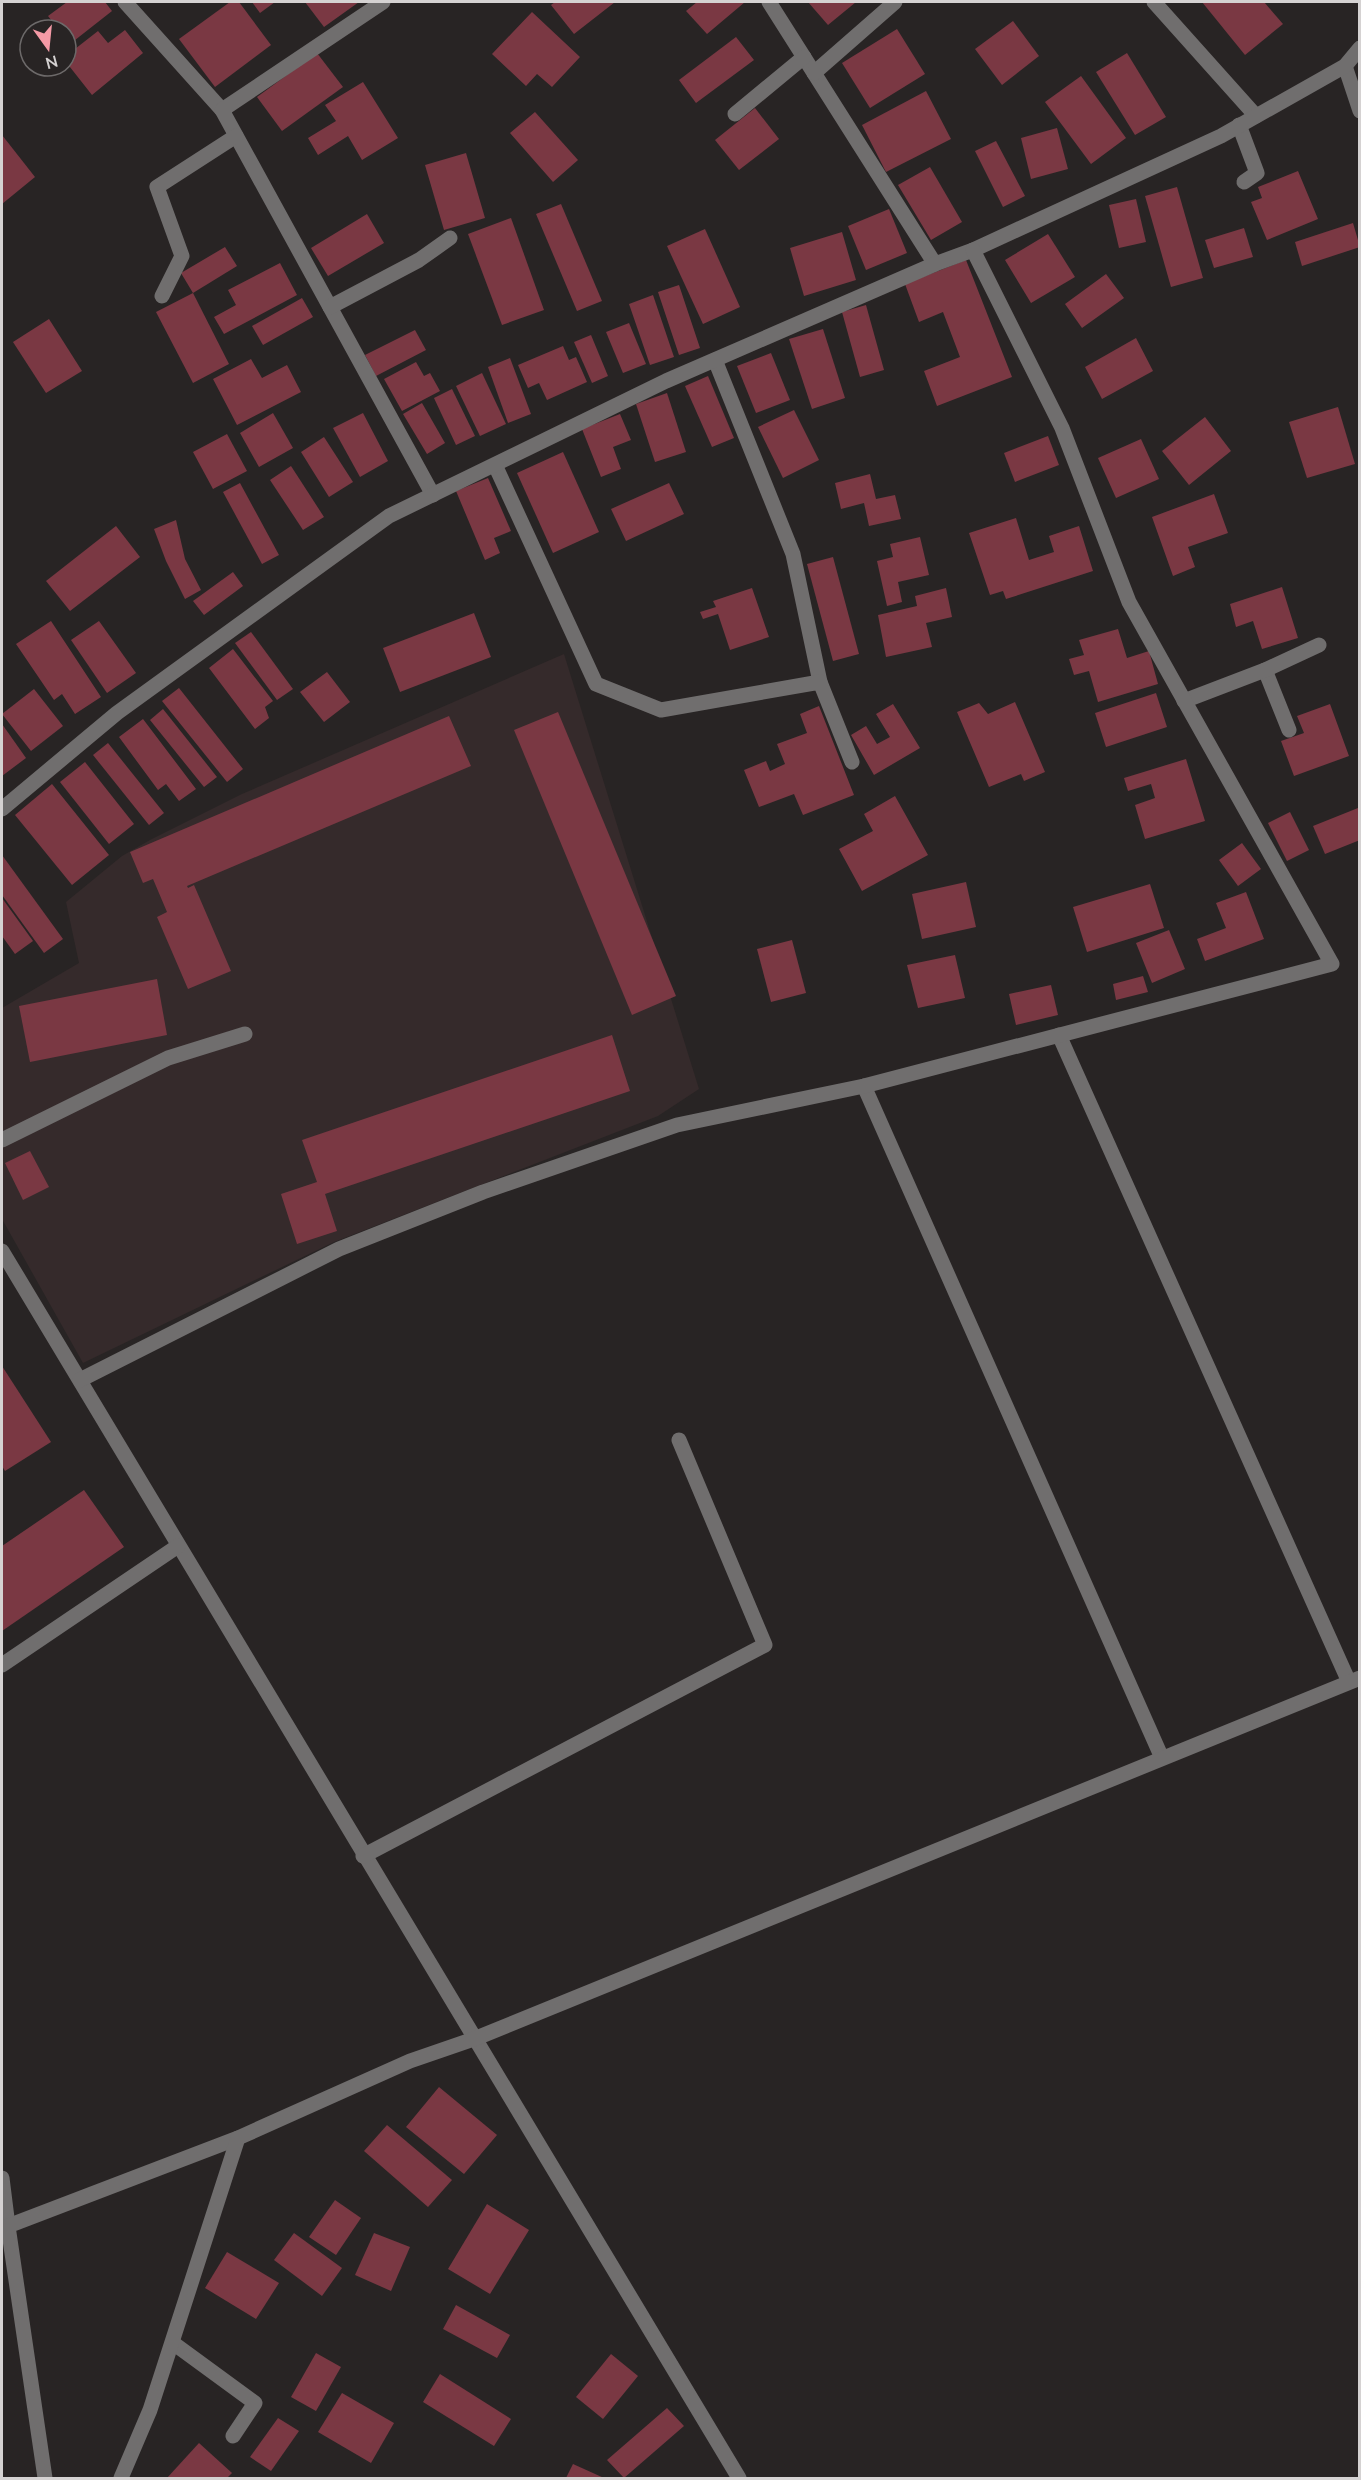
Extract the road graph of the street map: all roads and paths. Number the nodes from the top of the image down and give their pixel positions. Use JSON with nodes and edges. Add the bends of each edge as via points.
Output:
{"nodes":[{"id":1,"x":125,"y":2,"type":"edge"},
{"id":2,"x":383,"y":2,"type":"edge"},
{"id":3,"x":769,"y":2,"type":"edge"},
{"id":4,"x":895,"y":2,"type":"edge"},
{"id":5,"x":1154,"y":2,"type":"edge"},
{"id":6,"x":1359,"y":48,"type":"edge"},
{"id":7,"x":804,"y":57,"type":"junction"},
{"id":8,"x":1345,"y":66,"type":"junction"},
{"id":9,"x":814,"y":73,"type":"junction"},
{"id":10,"x":222,"y":110,"type":"junction"},
{"id":11,"x":1359,"y":111,"type":"edge"},
{"id":12,"x":735,"y":114,"type":"dead end"},
{"id":13,"x":1256,"y":116,"type":"junction"},
{"id":14,"x":1239,"y":125,"type":"junction"},
{"id":15,"x":236,"y":136,"type":"junction"},
{"id":16,"x":1244,"y":182,"type":"dead end"},
{"id":17,"x":450,"y":238,"type":"dead end"},
{"id":18,"x":973,"y":250,"type":"junction"},
{"id":19,"x":935,"y":264,"type":"junction"},
{"id":20,"x":162,"y":296,"type":"dead end"},
{"id":21,"x":330,"y":307,"type":"junction"},
{"id":22,"x":715,"y":360,"type":"junction"},
{"id":23,"x":495,"y":465,"type":"junction"},
{"id":24,"x":433,"y":495,"type":"junction"},
{"id":25,"x":1319,"y":645,"type":"dead end"},
{"id":26,"x":1265,"y":670,"type":"junction"},
{"id":27,"x":820,"y":682,"type":"junction"},
{"id":28,"x":1184,"y":701,"type":"junction"},
{"id":29,"x":1289,"y":730,"type":"dead end"},
{"id":30,"x":852,"y":762,"type":"dead end"},
{"id":31,"x":2,"y":808,"type":"edge"},
{"id":32,"x":244,"y":1034,"type":"dead end"},
{"id":33,"x":1059,"y":1035,"type":"junction"},
{"id":34,"x":864,"y":1086,"type":"junction"},
{"id":35,"x":2,"y":1140,"type":"edge"},
{"id":36,"x":2,"y":1251,"type":"edge"},
{"id":37,"x":81,"y":1380,"type":"junction"},
{"id":38,"x":679,"y":1440,"type":"dead end"},
{"id":39,"x":178,"y":1546,"type":"junction"},
{"id":40,"x":2,"y":1665,"type":"edge"},
{"id":41,"x":1354,"y":1680,"type":"edge"},
{"id":42,"x":1162,"y":1758,"type":"junction"},
{"id":43,"x":363,"y":1856,"type":"junction"},
{"id":44,"x":474,"y":2039,"type":"junction"},
{"id":45,"x":238,"y":2138,"type":"junction"},
{"id":46,"x":2,"y":2178,"type":"edge"},
{"id":47,"x":8,"y":2226,"type":"junction"},
{"id":48,"x":173,"y":2343,"type":"junction"},
{"id":49,"x":233,"y":2436,"type":"dead end"},
{"id":50,"x":45,"y":2478,"type":"edge"},
{"id":51,"x":121,"y":2478,"type":"edge"},
{"id":52,"x":739,"y":2478,"type":"edge"}],
"edges":[{"from":1,"to":10,"type":"street"},
{"from":2,"to":10,"type":"street"},
{"from":3,"to":7,"type":"street"},
{"from":4,"to":9,"type":"street"},
{"from":5,"to":13,"type":"street"},
{"from":6,"to":8,"type":"street"},
{"from":7,"to":9,"type":"street"},
{"from":7,"to":12,"type":"street"},
{"from":8,"to":11,"type":"street"},
{"from":8,"to":13,"type":"street"},
{"from":9,"to":19,"type":"street"},
{"from":10,"to":15,"type":"street"},
{"from":13,"to":14,"type":"street"},
{"from":14,"to":16,"type":"street","via":[[1257,173]]},
{"from":14,"to":18,"type":"street"},
{"from":15,"to":20,"type":"street","via":[[157,186],[182,256]]},
{"from":15,"to":21,"type":"street"},
{"from":17,"to":21,"type":"street","via":[[419,260]]},
{"from":18,"to":19,"type":"street"},
{"from":18,"to":28,"type":"street","via":[[1062,428],[1130,602]]},
{"from":19,"to":22,"type":"street"},
{"from":21,"to":24,"type":"street"},
{"from":22,"to":23,"type":"street"},
{"from":22,"to":27,"type":"street","via":[[793,554]]},
{"from":23,"to":24,"type":"street"},
{"from":23,"to":27,"type":"street","via":[[596,684],[661,710]]},
{"from":24,"to":31,"type":"street","via":[[389,516],[117,713]]},
{"from":25,"to":26,"type":"street"},
{"from":26,"to":28,"type":"street"},
{"from":26,"to":29,"type":"street"},
{"from":27,"to":30,"type":"street"},
{"from":28,"to":33,"type":"street","via":[[1332,964]]},
{"from":32,"to":35,"type":"street","via":[[168,1058]]},
{"from":33,"to":34,"type":"street"},
{"from":33,"to":41,"type":"street"},
{"from":34,"to":37,"type":"street","via":[[677,1125],[483,1192],[339,1249]]},
{"from":34,"to":42,"type":"street"},
{"from":36,"to":37,"type":"street"},
{"from":37,"to":39,"type":"street"},
{"from":38,"to":43,"type":"street","via":[[765,1645]]},
{"from":39,"to":40,"type":"street"},
{"from":39,"to":43,"type":"street"},
{"from":41,"to":42,"type":"street"},
{"from":42,"to":44,"type":"street"},
{"from":43,"to":44,"type":"street"},
{"from":44,"to":45,"type":"street","via":[[410,2061]]},
{"from":44,"to":52,"type":"street"},
{"from":45,"to":47,"type":"street"},
{"from":45,"to":48,"type":"street"},
{"from":46,"to":47,"type":"street"},
{"from":47,"to":50,"type":"street"},
{"from":48,"to":49,"type":"street","via":[[255,2403]]},
{"from":48,"to":51,"type":"street"}]}
